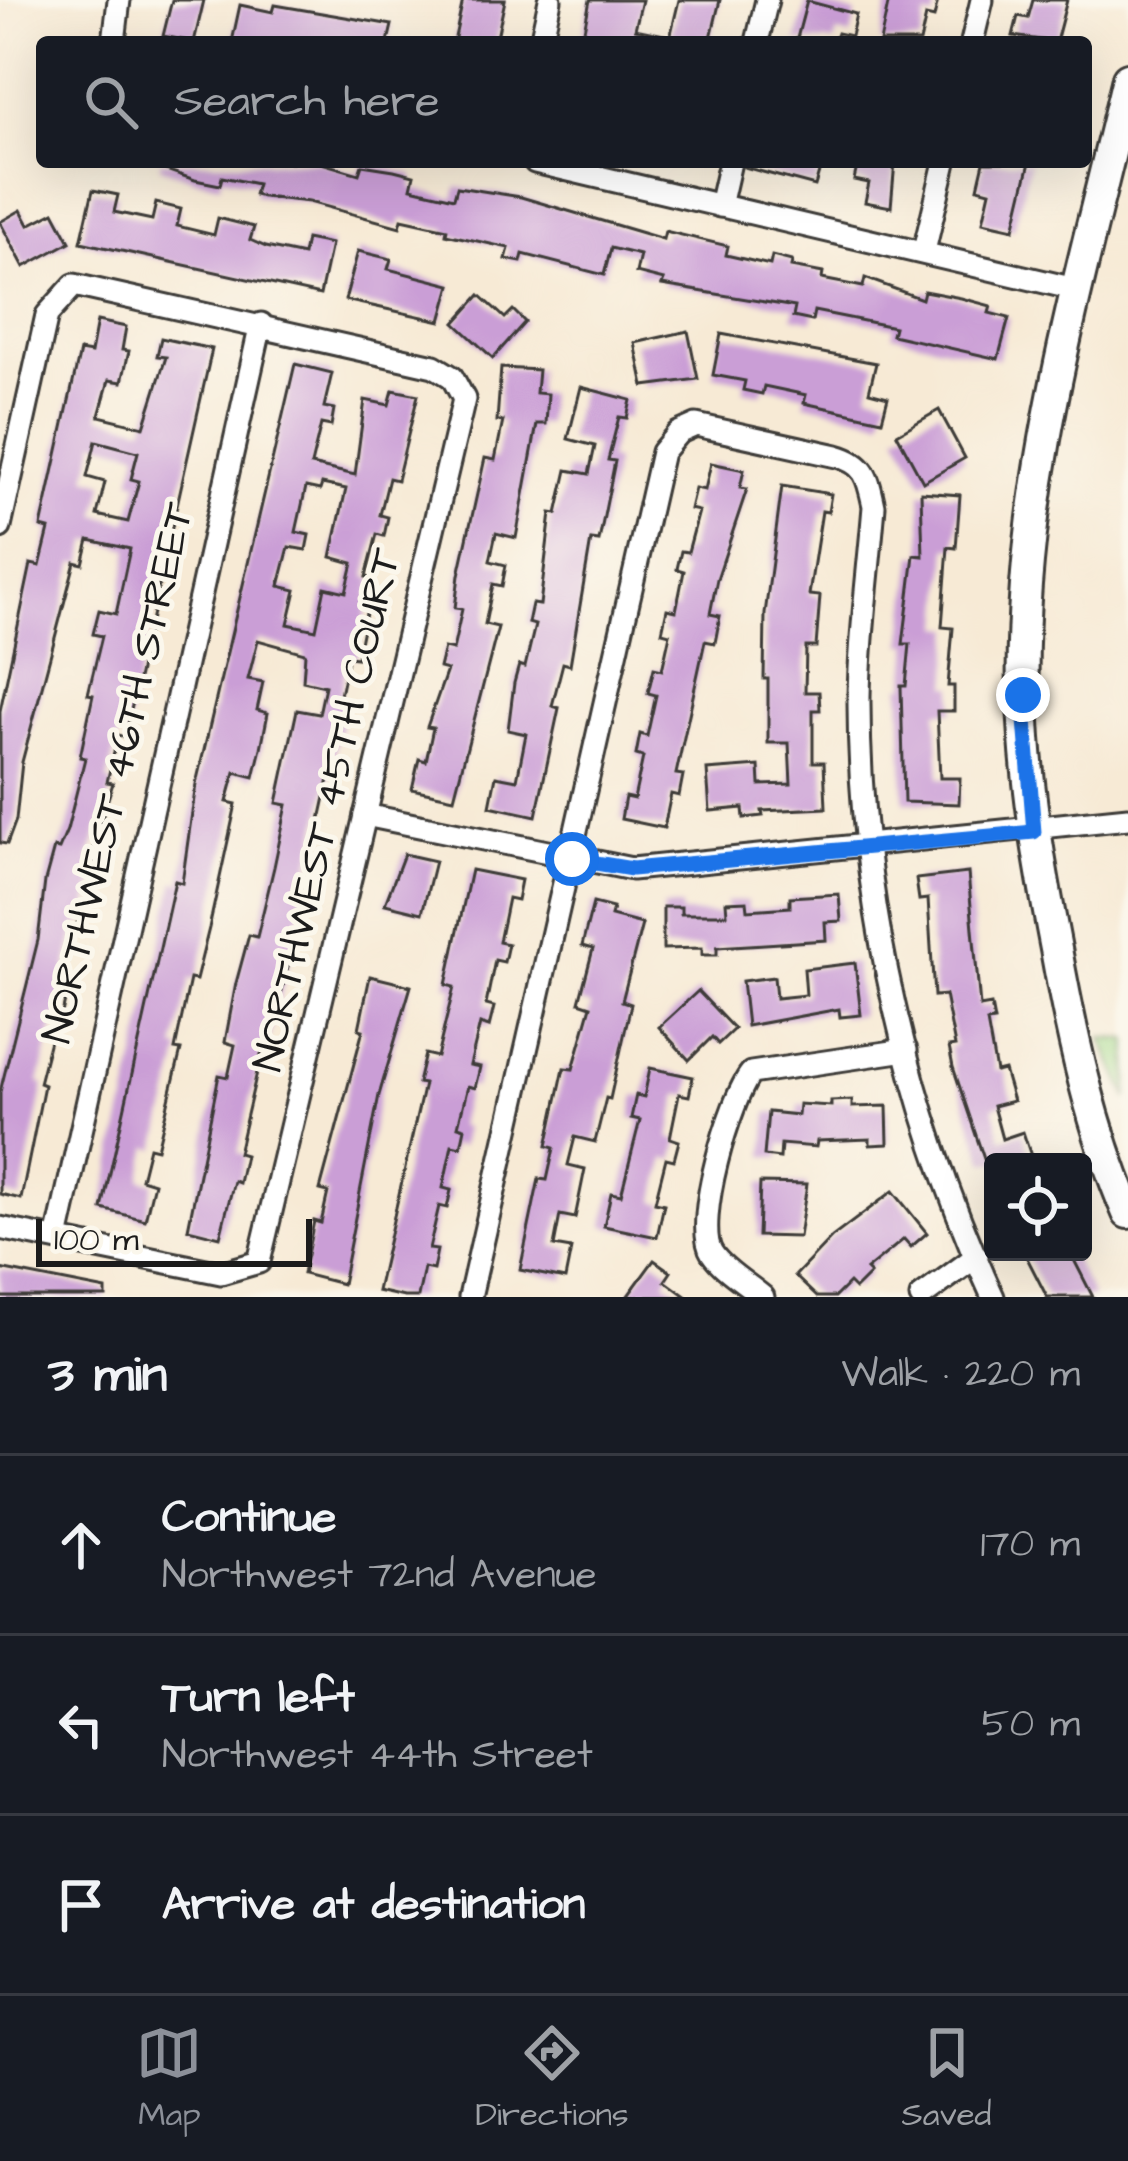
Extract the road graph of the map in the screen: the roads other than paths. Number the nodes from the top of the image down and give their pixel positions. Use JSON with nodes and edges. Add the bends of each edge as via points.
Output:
{"nodes":[{"id":1,"x":119,"y":0,"type":"edge"},
{"id":2,"x":550,"y":0,"type":"edge"},
{"id":3,"x":767,"y":0,"type":"edge"},
{"id":4,"x":982,"y":0,"type":"edge"},
{"id":5,"x":115,"y":36,"type":"edge"},
{"id":6,"x":542,"y":36,"type":"edge"},
{"id":7,"x":758,"y":36,"type":"edge"},
{"id":8,"x":973,"y":36,"type":"edge"},
{"id":9,"x":1128,"y":78,"type":"edge"},
{"id":10,"x":560,"y":168,"type":"edge"},
{"id":11,"x":729,"y":168,"type":"edge"},
{"id":12,"x":944,"y":168,"type":"edge"},
{"id":13,"x":720,"y":206,"type":"junction"},
{"id":14,"x":924,"y":251,"type":"junction"},
{"id":15,"x":1079,"y":290,"type":"junction"},
{"id":16,"x":261,"y":324,"type":"junction"},
{"id":17,"x":0,"y":527,"type":"edge"},
{"id":18,"x":365,"y":814,"type":"junction"},
{"id":19,"x":1128,"y":818,"type":"edge"},
{"id":20,"x":1034,"y":832,"type":"junction"},
{"id":21,"x":868,"y":848,"type":"junction"},
{"id":22,"x":572,"y":859,"type":"junction"},
{"id":23,"x":906,"y":1050,"type":"junction"},
{"id":24,"x":1128,"y":1213,"type":"edge"},
{"id":25,"x":0,"y":1228,"type":"edge"},
{"id":26,"x":57,"y":1239,"type":"junction"},
{"id":27,"x":977,"y":1256,"type":"junction"},
{"id":28,"x":470,"y":1297,"type":"edge"},
{"id":29,"x":763,"y":1297,"type":"edge"},
{"id":30,"x":921,"y":1297,"type":"edge"},
{"id":31,"x":993,"y":1297,"type":"edge"}],
"edges":[{"from":1,"to":5,"type":"street"},
{"from":2,"to":6,"type":"street"},
{"from":3,"to":7,"type":"street"},
{"from":4,"to":8,"type":"street"},
{"from":9,"to":15,"type":"street"},
{"from":10,"to":13,"type":"street"},
{"from":11,"to":13,"type":"street"},
{"from":12,"to":14,"type":"street"},
{"from":13,"to":14,"type":"street"},
{"from":14,"to":15,"type":"street"},
{"from":15,"to":20,"type":"street","via":[[1044,444],[1030,564],[1023,695]]},
{"from":16,"to":17,"type":"street","via":[[92,286],[63,292],[47,315]]},
{"from":16,"to":18,"type":"street","name":"NORTHWEST 45TH COURT","via":[[434,366],[464,399]]},
{"from":16,"to":26,"type":"street","name":"NORTHWEST 46TH STREET"},
{"from":18,"to":22,"type":"street"},
{"from":18,"to":26,"type":"street","name":"NORTHWEST 45TH COURT","via":[[259,1262],[221,1274]]},
{"from":19,"to":20,"type":"street"},
{"from":20,"to":21,"type":"street"},
{"from":20,"to":24,"type":"street","via":[[1071,1032]]},
{"from":21,"to":22,"type":"street","via":[[632,869]]},
{"from":21,"to":22,"type":"street","via":[[859,703],[874,506],[868,474],[857,462],[696,425],[662,452]]},
{"from":21,"to":23,"type":"street"},
{"from":22,"to":28,"type":"street"},
{"from":23,"to":27,"type":"street"},
{"from":23,"to":29,"type":"street","via":[[751,1073],[735,1093],[705,1223],[711,1253]]},
{"from":25,"to":26,"type":"street"},
{"from":27,"to":30,"type":"street"},
{"from":27,"to":31,"type":"street"}]}
